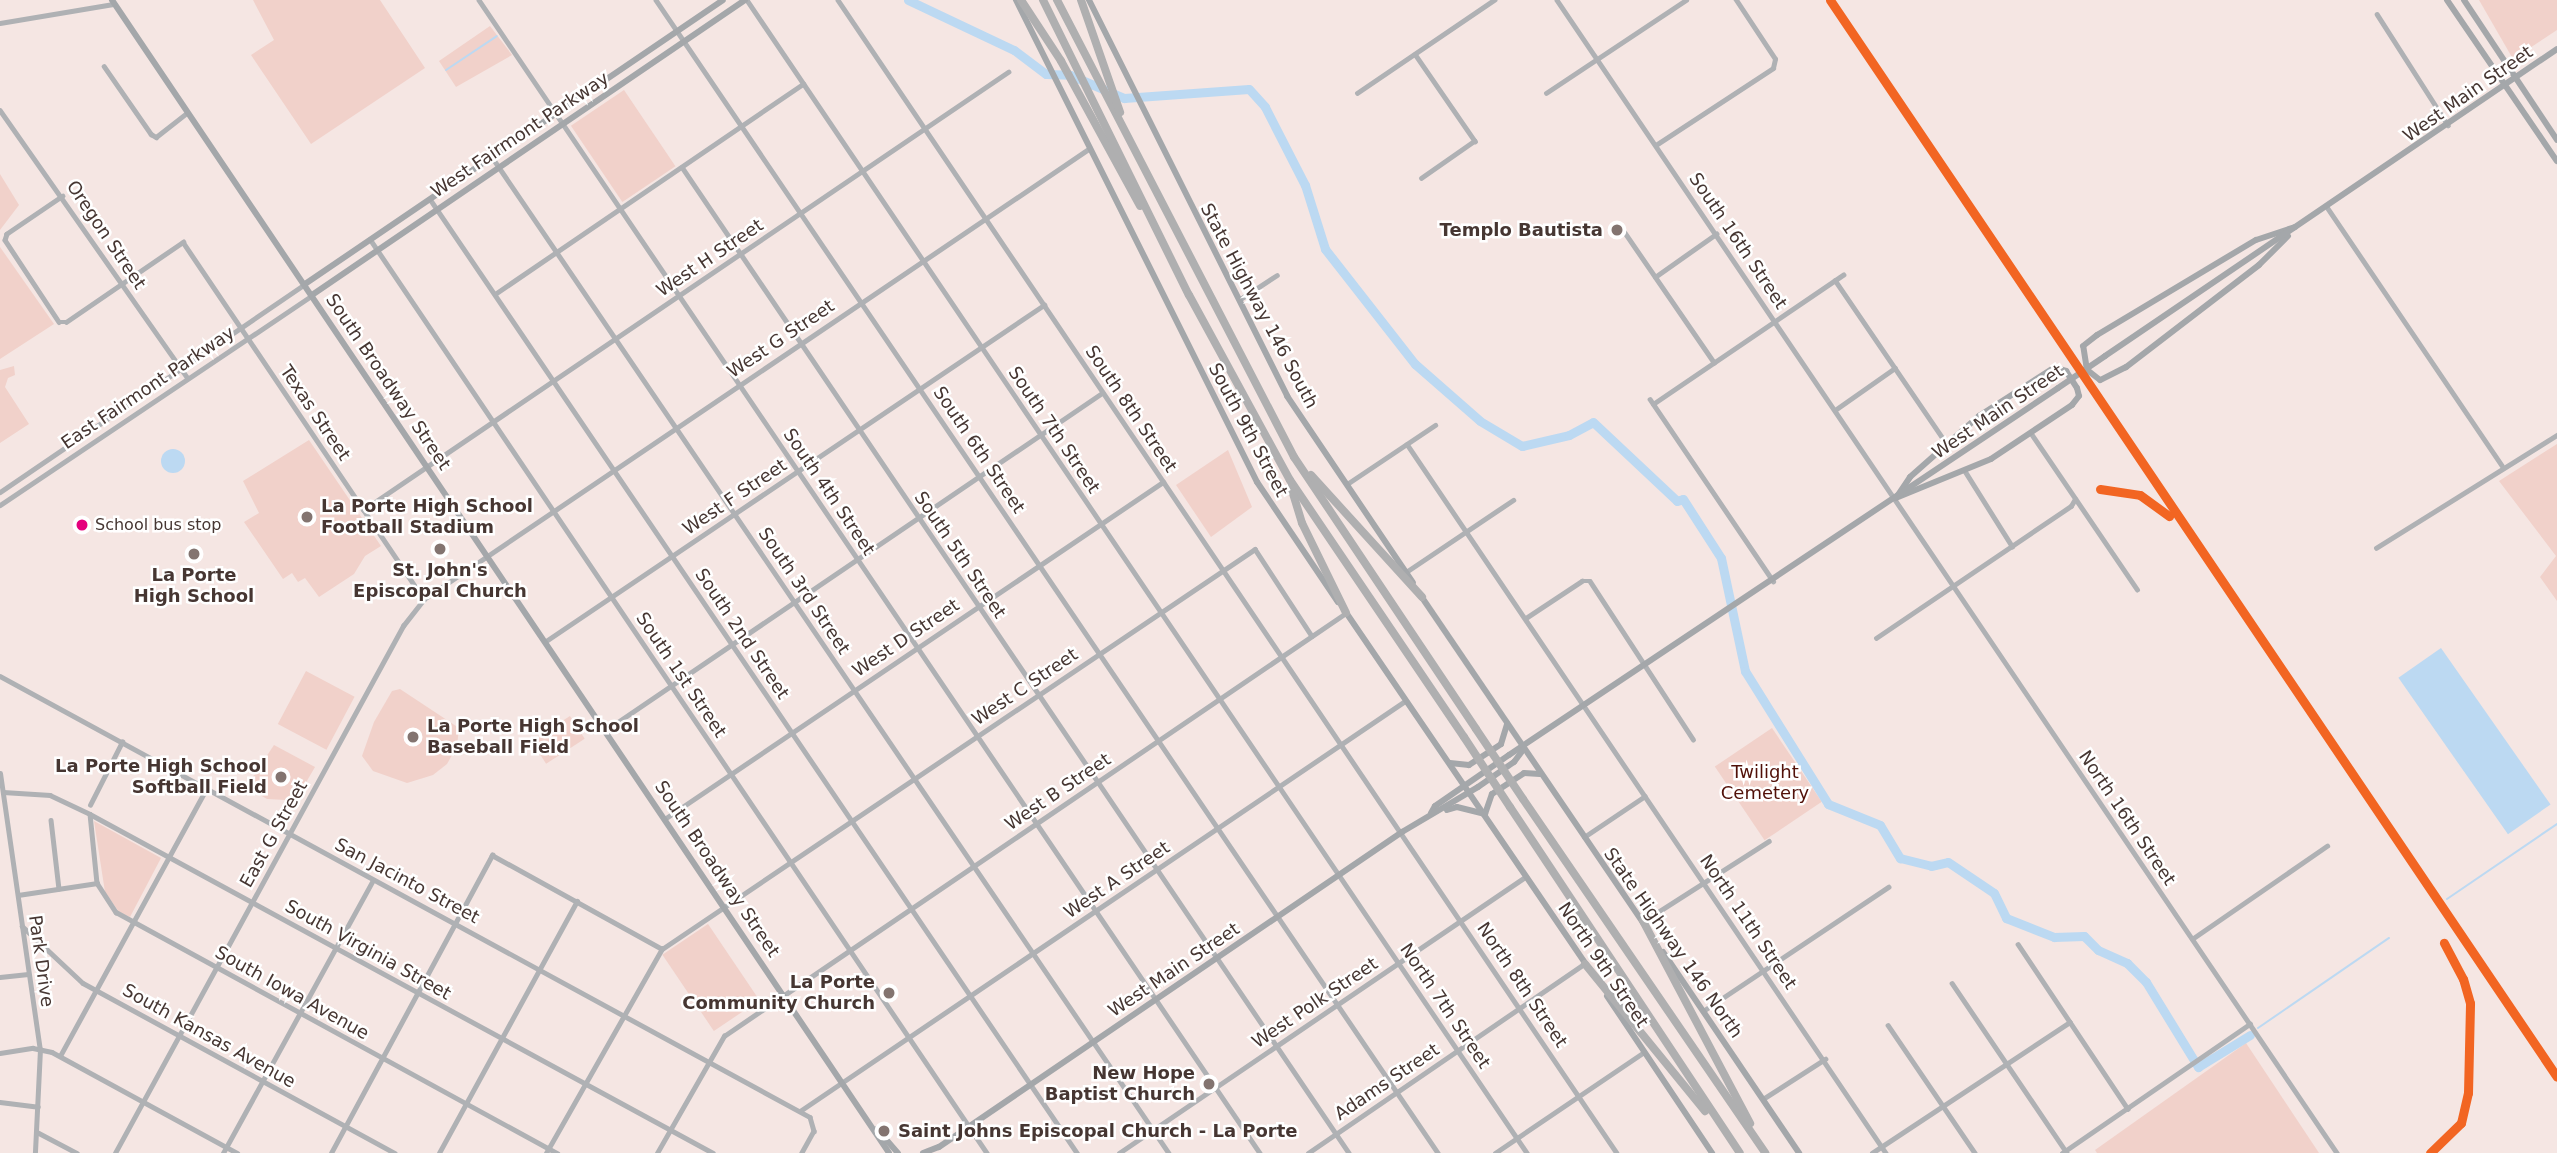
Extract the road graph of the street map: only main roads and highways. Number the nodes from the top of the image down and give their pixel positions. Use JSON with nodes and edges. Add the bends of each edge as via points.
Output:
{"nodes":[{"id":1,"x":723,"y":0,"type":"edge"},
{"id":2,"x":746,"y":0,"type":"edge"},
{"id":3,"x":1018,"y":0,"type":"edge"},
{"id":4,"x":1044,"y":0,"type":"edge"},
{"id":5,"x":1057,"y":0,"type":"edge"},
{"id":6,"x":1081,"y":0,"type":"edge"},
{"id":7,"x":1089,"y":0,"type":"edge"},
{"id":8,"x":2447,"y":0,"type":"edge"},
{"id":9,"x":2464,"y":1,"type":"edge"},
{"id":10,"x":113,"y":2,"type":"edge"},
{"id":11,"x":2453,"y":9,"type":"junction"},
{"id":12,"x":2557,"y":49,"type":"edge"},
{"id":13,"x":617,"y":72,"type":"junction"},
{"id":14,"x":2514,"y":78,"type":"junction"},
{"id":15,"x":624,"y":82,"type":"junction"},
{"id":16,"x":2505,"y":85,"type":"junction"},
{"id":17,"x":1116,"y":109,"type":"junction"},
{"id":18,"x":2557,"y":140,"type":"edge"},
{"id":19,"x":2557,"y":162,"type":"edge"},
{"id":20,"x":2295,"y":228,"type":"junction"},
{"id":21,"x":339,"y":260,"type":"junction"},
{"id":22,"x":347,"y":271,"type":"junction"},
{"id":23,"x":305,"y":284,"type":"junction"},
{"id":24,"x":312,"y":295,"type":"junction"},
{"id":25,"x":1189,"y":295,"type":"junction"},
{"id":26,"x":1294,"y":457,"type":"junction"},
{"id":27,"x":1290,"y":480,"type":"junction"},
{"id":28,"x":1896,"y":498,"type":"junction"},
{"id":29,"x":1422,"y":597,"type":"junction"},
{"id":30,"x":1346,"y":613,"type":"junction"},
{"id":31,"x":1507,"y":724,"type":"junction"},
{"id":32,"x":1524,"y":749,"type":"junction"},
{"id":33,"x":1448,"y":762,"type":"junction"},
{"id":34,"x":1540,"y":774,"type":"junction"},
{"id":35,"x":1465,"y":785,"type":"junction"},
{"id":36,"x":1470,"y":792,"type":"junction"},
{"id":37,"x":1431,"y":814,"type":"junction"},
{"id":38,"x":1485,"y":814,"type":"junction"},
{"id":39,"x":1643,"y":921,"type":"junction"},
{"id":40,"x":1585,"y":964,"type":"junction"},
{"id":41,"x":876,"y":1128,"type":"junction"},
{"id":42,"x":933,"y":1151,"type":"edge"},
{"id":43,"x":889,"y":1153,"type":"edge"},
{"id":44,"x":898,"y":1153,"type":"edge"},
{"id":45,"x":923,"y":1153,"type":"edge"},
{"id":46,"x":1712,"y":1153,"type":"edge"},
{"id":47,"x":1739,"y":1153,"type":"edge"},
{"id":48,"x":1765,"y":1153,"type":"edge"},
{"id":49,"x":1799,"y":1153,"type":"edge"}],
"edges":[{"from":1,"to":13,"type":"main road","name":"West Fairmont Parkway"},
{"from":2,"to":15,"type":"main road","name":"West Fairmont Parkway"},
{"from":3,"to":25,"type":"highway","via":[[1061,61]]},
{"from":3,"to":30,"type":"main road","name":"South 9th Street","via":[[1257,482]]},
{"from":4,"to":25,"type":"highway"},
{"from":5,"to":17,"type":"highway"},
{"from":6,"to":17,"type":"highway"},
{"from":7,"to":29,"type":"main road","name":"State Highway 146 South","via":[[1287,396]]},
{"from":8,"to":11,"type":"main road"},
{"from":9,"to":11,"type":"main road"},
{"from":9,"to":14,"type":"main road"},
{"from":10,"to":23,"type":"main road","name":"South Broadway Street"},
{"from":11,"to":16,"type":"main road"},
{"from":12,"to":14,"type":"main road","name":"West Main Street"},
{"from":13,"to":15,"type":"main road"},
{"from":13,"to":21,"type":"main road","name":"West Fairmont Parkway"},
{"from":14,"to":16,"type":"main road","name":"West Main Street"},
{"from":14,"to":18,"type":"main road"},
{"from":15,"to":22,"type":"main road","name":"West Fairmont Parkway"},
{"from":16,"to":19,"type":"main road"},
{"from":16,"to":20,"type":"main road","name":"West Main Street"},
{"from":17,"to":26,"type":"highway"},
{"from":20,"to":20,"type":"main road","via":[[2256,240],[2097,335],[2083,346],[2087,370],[2101,380],[2126,367],[2275,252]]},
{"from":20,"to":28,"type":"main road","name":"West Main Street","bridge":true},
{"from":21,"to":22,"type":"main road"},
{"from":21,"to":23,"type":"main road","name":"West Fairmont Parkway"},
{"from":22,"to":24,"type":"main road","name":"West Fairmont Parkway"},
{"from":23,"to":24,"type":"main road","name":"South Broadway Street"},
{"from":24,"to":41,"type":"main road","name":"South Broadway Street"},
{"from":25,"to":27,"type":"highway"},
{"from":26,"to":29,"type":"highway"},
{"from":26,"to":48,"type":"highway","bridge":true},
{"from":27,"to":30,"type":"highway","via":[[1302,523]]},
{"from":27,"to":47,"type":"highway","bridge":true},
{"from":28,"to":28,"type":"main road","via":[[1910,477],[1946,443],[2046,370],[2063,369],[2077,388],[2077,399],[2031,433],[1965,471]]},
{"from":28,"to":32,"type":"main road","name":"West Main Street"},
{"from":29,"to":31,"type":"main road","name":"State Highway 146 South"},
{"from":30,"to":33,"type":"main road","name":"South 9th Street"},
{"from":31,"to":32,"type":"main road","name":"State Highway 146 South"},
{"from":31,"to":33,"type":"main road","via":[[1501,744],[1469,765]]},
{"from":32,"to":34,"type":"main road","name":"State Highway 146 North"},
{"from":32,"to":35,"type":"main road","name":"West Main Street"},
{"from":32,"to":36,"type":"main road","name":"West Main Street","via":[[1514,762]]},
{"from":33,"to":35,"type":"main road","name":"South 9th Street"},
{"from":34,"to":38,"type":"main road","via":[[1524,773],[1492,794]]},
{"from":34,"to":39,"type":"main road","name":"State Highway 146 North"},
{"from":35,"to":36,"type":"main road","name":"South 9th Street"},
{"from":35,"to":37,"type":"main road","name":"West Main Street","via":[[1434,806]]},
{"from":36,"to":37,"type":"main road","name":"West Main Street"},
{"from":36,"to":38,"type":"main road","name":"North 9th Street"},
{"from":37,"to":38,"type":"main road","via":[[1457,807]]},
{"from":37,"to":42,"type":"main road","name":"West Main Street"},
{"from":38,"to":40,"type":"main road","name":"North 9th Street"},
{"from":39,"to":48,"type":"highway"},
{"from":39,"to":49,"type":"main road","name":"State Highway 146 North"},
{"from":40,"to":46,"type":"main road","name":"North 9th Street"},
{"from":40,"to":47,"type":"highway"},
{"from":41,"to":43,"type":"main road","name":"South Broadway Street"},
{"from":41,"to":44,"type":"main road","name":"South Broadway Street"},
{"from":42,"to":45,"type":"main road","name":"West Main Street"}]}
